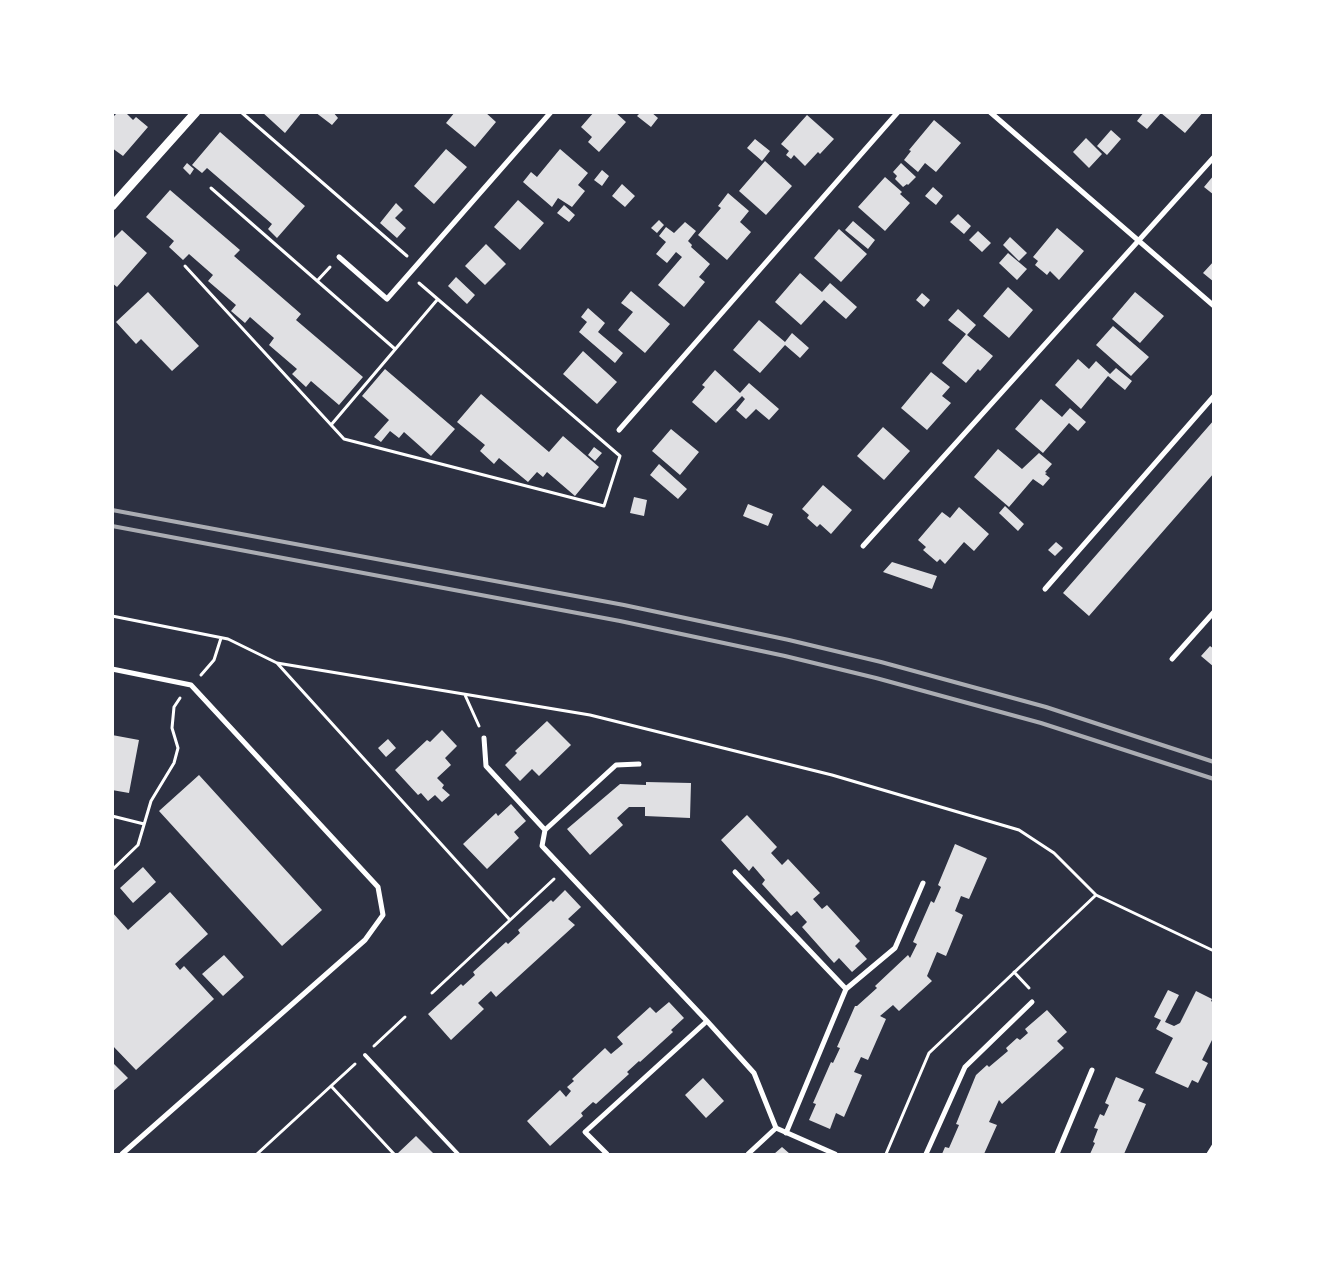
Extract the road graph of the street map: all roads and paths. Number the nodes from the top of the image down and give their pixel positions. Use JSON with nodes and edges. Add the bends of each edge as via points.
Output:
{"nodes":[{"id":1,"x":196,"y":112,"type":"edge"},
{"id":2,"x":241,"y":112,"type":"edge"},
{"id":3,"x":551,"y":112,"type":"edge"},
{"id":4,"x":898,"y":112,"type":"edge"},
{"id":5,"x":990,"y":112,"type":"edge"},
{"id":6,"x":1214,"y":157,"type":"edge"},
{"id":7,"x":211,"y":188,"type":"dead end"},
{"id":8,"x":112,"y":206,"type":"edge"},
{"id":9,"x":1138,"y":241,"type":"junction"},
{"id":10,"x":339,"y":258,"type":"dead end"},
{"id":11,"x":417,"y":265,"type":"junction"},
{"id":12,"x":185,"y":266,"type":"dead end"},
{"id":13,"x":409,"y":274,"type":"junction"},
{"id":14,"x":437,"y":300,"type":"junction"},
{"id":15,"x":1214,"y":306,"type":"edge"},
{"id":16,"x":395,"y":349,"type":"junction"},
{"id":17,"x":1214,"y":396,"type":"edge"},
{"id":18,"x":330,"y":425,"type":"junction"},
{"id":19,"x":619,"y":430,"type":"dead end"},
{"id":20,"x":863,"y":546,"type":"dead end"},
{"id":21,"x":1045,"y":588,"type":"dead end"},
{"id":22,"x":1214,"y":612,"type":"edge"},
{"id":23,"x":112,"y":616,"type":"edge"},
{"id":24,"x":221,"y":638,"type":"junction"},
{"id":25,"x":1172,"y":659,"type":"dead end"},
{"id":26,"x":277,"y":663,"type":"junction"},
{"id":27,"x":112,"y":669,"type":"edge"},
{"id":28,"x":191,"y":685,"type":"junction"},
{"id":29,"x":465,"y":694,"type":"junction"},
{"id":30,"x":484,"y":738,"type":"joint"},
{"id":31,"x":639,"y":764,"type":"dead end"},
{"id":32,"x":112,"y":816,"type":"edge"},
{"id":33,"x":144,"y":824,"type":"junction"},
{"id":34,"x":545,"y":830,"type":"junction"},
{"id":35,"x":112,"y":870,"type":"edge"},
{"id":36,"x":564,"y":870,"type":"junction"},
{"id":37,"x":735,"y":872,"type":"dead end"},
{"id":38,"x":923,"y":883,"type":"dead end"},
{"id":39,"x":1096,"y":895,"type":"junction"},
{"id":40,"x":510,"y":920,"type":"junction"},
{"id":41,"x":1214,"y":951,"type":"edge"},
{"id":42,"x":1014,"y":972,"type":"junction"},
{"id":43,"x":846,"y":989,"type":"junction"},
{"id":44,"x":432,"y":993,"type":"dead end"},
{"id":45,"x":1032,"y":1002,"type":"joint"},
{"id":46,"x":707,"y":1021,"type":"junction"},
{"id":47,"x":365,"y":1054,"type":"dead end"},
{"id":48,"x":1092,"y":1070,"type":"dead end"},
{"id":49,"x":776,"y":1128,"type":"junction"},
{"id":50,"x":786,"y":1134,"type":"junction"},
{"id":51,"x":1214,"y":1146,"type":"edge"},
{"id":52,"x":122,"y":1154,"type":"edge"},
{"id":53,"x":257,"y":1154,"type":"edge"},
{"id":54,"x":394,"y":1154,"type":"edge"},
{"id":55,"x":458,"y":1154,"type":"edge"},
{"id":56,"x":607,"y":1154,"type":"edge"},
{"id":57,"x":748,"y":1154,"type":"edge"},
{"id":58,"x":835,"y":1154,"type":"edge"},
{"id":59,"x":886,"y":1154,"type":"edge"},
{"id":60,"x":926,"y":1154,"type":"edge"},
{"id":61,"x":1057,"y":1154,"type":"edge"},
{"id":62,"x":1209,"y":1154,"type":"edge"}],
"edges":[{"from":1,"to":8,"type":"street"},
{"from":2,"to":11,"type":"path"},
{"from":3,"to":11,"type":"street"},
{"from":4,"to":19,"type":"street"},
{"from":5,"to":9,"type":"street"},
{"from":6,"to":9,"type":"street"},
{"from":7,"to":16,"type":"path"},
{"from":9,"to":15,"type":"street"},
{"from":9,"to":20,"type":"street"},
{"from":10,"to":13,"type":"street","via":[[387,299]]},
{"from":11,"to":13,"type":"street"},
{"from":12,"to":18,"type":"path"},
{"from":13,"to":14,"type":"path"},
{"from":14,"to":16,"type":"path"},
{"from":14,"to":18,"type":"path","via":[[620,456],[604,506],[344,439]]},
{"from":16,"to":18,"type":"path"},
{"from":17,"to":21,"type":"street"},
{"from":22,"to":25,"type":"street"},
{"from":23,"to":24,"type":"path"},
{"from":24,"to":26,"type":"path"},
{"from":24,"to":28,"type":"path","via":[[214,660]]},
{"from":26,"to":29,"type":"path"},
{"from":26,"to":40,"type":"path"},
{"from":27,"to":28,"type":"street"},
{"from":28,"to":33,"type":"path","via":[[174,707],[172,728],[178,748],[174,763],[151,801]]},
{"from":28,"to":52,"type":"street","via":[[378,887],[383,915],[365,940]]},
{"from":29,"to":30,"type":"path"},
{"from":29,"to":39,"type":"path","via":[[590,715],[832,775],[1019,830],[1054,853]]},
{"from":30,"to":34,"type":"street","via":[[486,766]]},
{"from":31,"to":34,"type":"street","via":[[616,765]]},
{"from":32,"to":33,"type":"path"},
{"from":33,"to":35,"type":"path","via":[[138,845]]},
{"from":34,"to":36,"type":"street","via":[[542,846]]},
{"from":36,"to":40,"type":"path"},
{"from":36,"to":46,"type":"street"},
{"from":37,"to":43,"type":"street"},
{"from":38,"to":43,"type":"street","via":[[895,948]]},
{"from":39,"to":41,"type":"path"},
{"from":39,"to":42,"type":"path"},
{"from":40,"to":44,"type":"path"},
{"from":42,"to":45,"type":"path","via":[[1031,990]]},
{"from":42,"to":59,"type":"path","via":[[929,1052]]},
{"from":43,"to":50,"type":"street"},
{"from":45,"to":60,"type":"street","via":[[965,1067]]},
{"from":46,"to":49,"type":"street","via":[[754,1073]]},
{"from":46,"to":56,"type":"street","via":[[585,1132]]},
{"from":47,"to":55,"type":"lane"},
{"from":48,"to":61,"type":"street"},
{"from":49,"to":50,"type":"street"},
{"from":49,"to":57,"type":"street"},
{"from":50,"to":58,"type":"street"},
{"from":51,"to":62,"type":"street"},
{"from":53,"to":54,"type":"path","via":[[331,1086]]}]}
